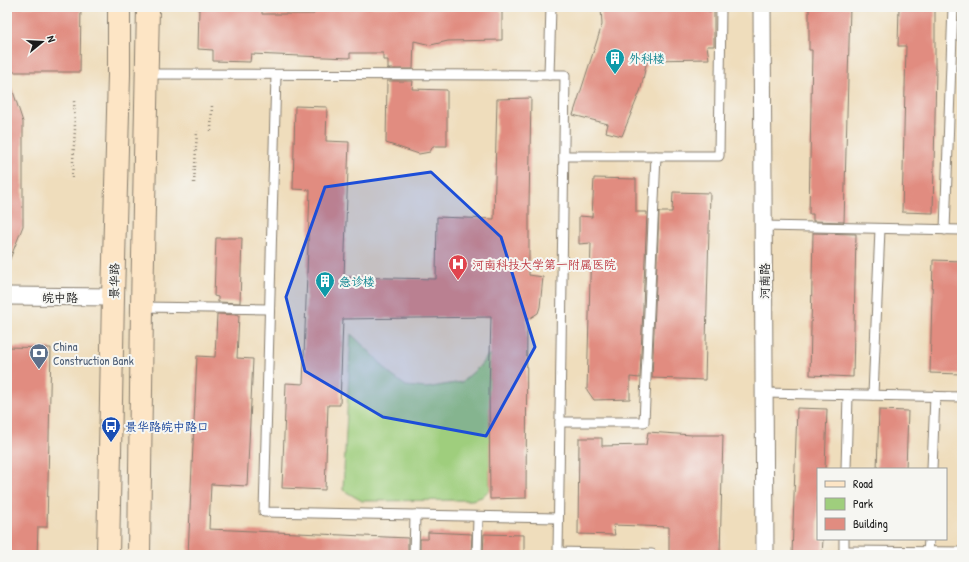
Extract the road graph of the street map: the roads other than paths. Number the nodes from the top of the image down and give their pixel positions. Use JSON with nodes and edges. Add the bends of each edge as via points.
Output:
{"nodes":[{"id":1,"x":119,"y":7,"type":"edge"},
{"id":2,"x":148,"y":7,"type":"edge"},
{"id":3,"x":550,"y":7,"type":"edge"},
{"id":4,"x":721,"y":7,"type":"edge"},
{"id":5,"x":762,"y":7,"type":"edge"},
{"id":6,"x":953,"y":7,"type":"edge"},
{"id":7,"x":148,"y":74,"type":"junction"},
{"id":8,"x":276,"y":75,"type":"junction"},
{"id":9,"x":549,"y":75,"type":"junction"},
{"id":10,"x":564,"y":156,"type":"junction"},
{"id":11,"x":656,"y":156,"type":"junction"},
{"id":12,"x":763,"y":226,"type":"junction"},
{"id":13,"x":880,"y":229,"type":"junction"},
{"id":14,"x":945,"y":230,"type":"junction"},
{"id":15,"x":962,"y":230,"type":"edge"},
{"id":16,"x":7,"y":296,"type":"edge"},
{"id":17,"x":113,"y":297,"type":"junction"},
{"id":18,"x":142,"y":307,"type":"junction"},
{"id":19,"x":269,"y":309,"type":"junction"},
{"id":20,"x":764,"y":393,"type":"junction"},
{"id":21,"x":848,"y":395,"type":"junction"},
{"id":22,"x":873,"y":395,"type":"junction"},
{"id":23,"x":935,"y":396,"type":"junction"},
{"id":24,"x":962,"y":397,"type":"edge"},
{"id":25,"x":560,"y":422,"type":"junction"},
{"id":26,"x":846,"y":468,"type":"edge"},
{"id":27,"x":932,"y":468,"type":"edge"},
{"id":28,"x":415,"y":515,"type":"junction"},
{"id":29,"x":478,"y":517,"type":"junction"},
{"id":30,"x":558,"y":518,"type":"junction"},
{"id":31,"x":844,"y":540,"type":"edge"},
{"id":32,"x":929,"y":540,"type":"edge"},
{"id":33,"x":962,"y":552,"type":"edge"},
{"id":34,"x":844,"y":553,"type":"edge"},
{"id":35,"x":928,"y":553,"type":"edge"},
{"id":36,"x":108,"y":555,"type":"edge"},
{"id":37,"x":139,"y":555,"type":"edge"},
{"id":38,"x":414,"y":555,"type":"edge"},
{"id":39,"x":477,"y":555,"type":"edge"},
{"id":40,"x":652,"y":555,"type":"edge"},
{"id":41,"x":765,"y":555,"type":"edge"}],
"edges":[{"from":1,"to":17,"type":"main road","name":"景华路"},
{"from":2,"to":7,"type":"main road"},
{"from":3,"to":9,"type":"lane"},
{"from":4,"to":11,"type":"lane","via":[[719,156]]},
{"from":5,"to":12,"type":"street","name":"河南路"},
{"from":6,"to":14,"type":"lane"},
{"from":7,"to":8,"type":"lane"},
{"from":7,"to":18,"type":"main road"},
{"from":8,"to":9,"type":"lane"},
{"from":8,"to":19,"type":"lane"},
{"from":9,"to":10,"type":"lane","via":[[565,75]]},
{"from":10,"to":11,"type":"lane"},
{"from":10,"to":25,"type":"lane"},
{"from":11,"to":25,"type":"lane","via":[[644,422]]},
{"from":12,"to":13,"type":"lane"},
{"from":12,"to":20,"type":"street","name":"河南路"},
{"from":13,"to":14,"type":"lane"},
{"from":13,"to":22,"type":"lane"},
{"from":14,"to":15,"type":"lane"},
{"from":16,"to":17,"type":"street","name":"皖中路"},
{"from":17,"to":36,"type":"main road","name":"景华路"},
{"from":18,"to":19,"type":"lane"},
{"from":18,"to":37,"type":"main road"},
{"from":19,"to":28,"type":"lane","via":[[264,512]]},
{"from":20,"to":21,"type":"lane"},
{"from":20,"to":41,"type":"street","name":"河南路"},
{"from":21,"to":22,"type":"lane"},
{"from":21,"to":26,"type":"lane"},
{"from":22,"to":23,"type":"lane"},
{"from":23,"to":24,"type":"lane"},
{"from":23,"to":27,"type":"lane"},
{"from":25,"to":30,"type":"lane"},
{"from":28,"to":29,"type":"lane"},
{"from":28,"to":38,"type":"lane"},
{"from":29,"to":30,"type":"lane"},
{"from":29,"to":39,"type":"lane"},
{"from":30,"to":40,"type":"lane","via":[[558,552]]},
{"from":31,"to":34,"type":"lane"},
{"from":32,"to":35,"type":"lane"},
{"from":33,"to":35,"type":"lane"},
{"from":34,"to":35,"type":"lane"}]}
